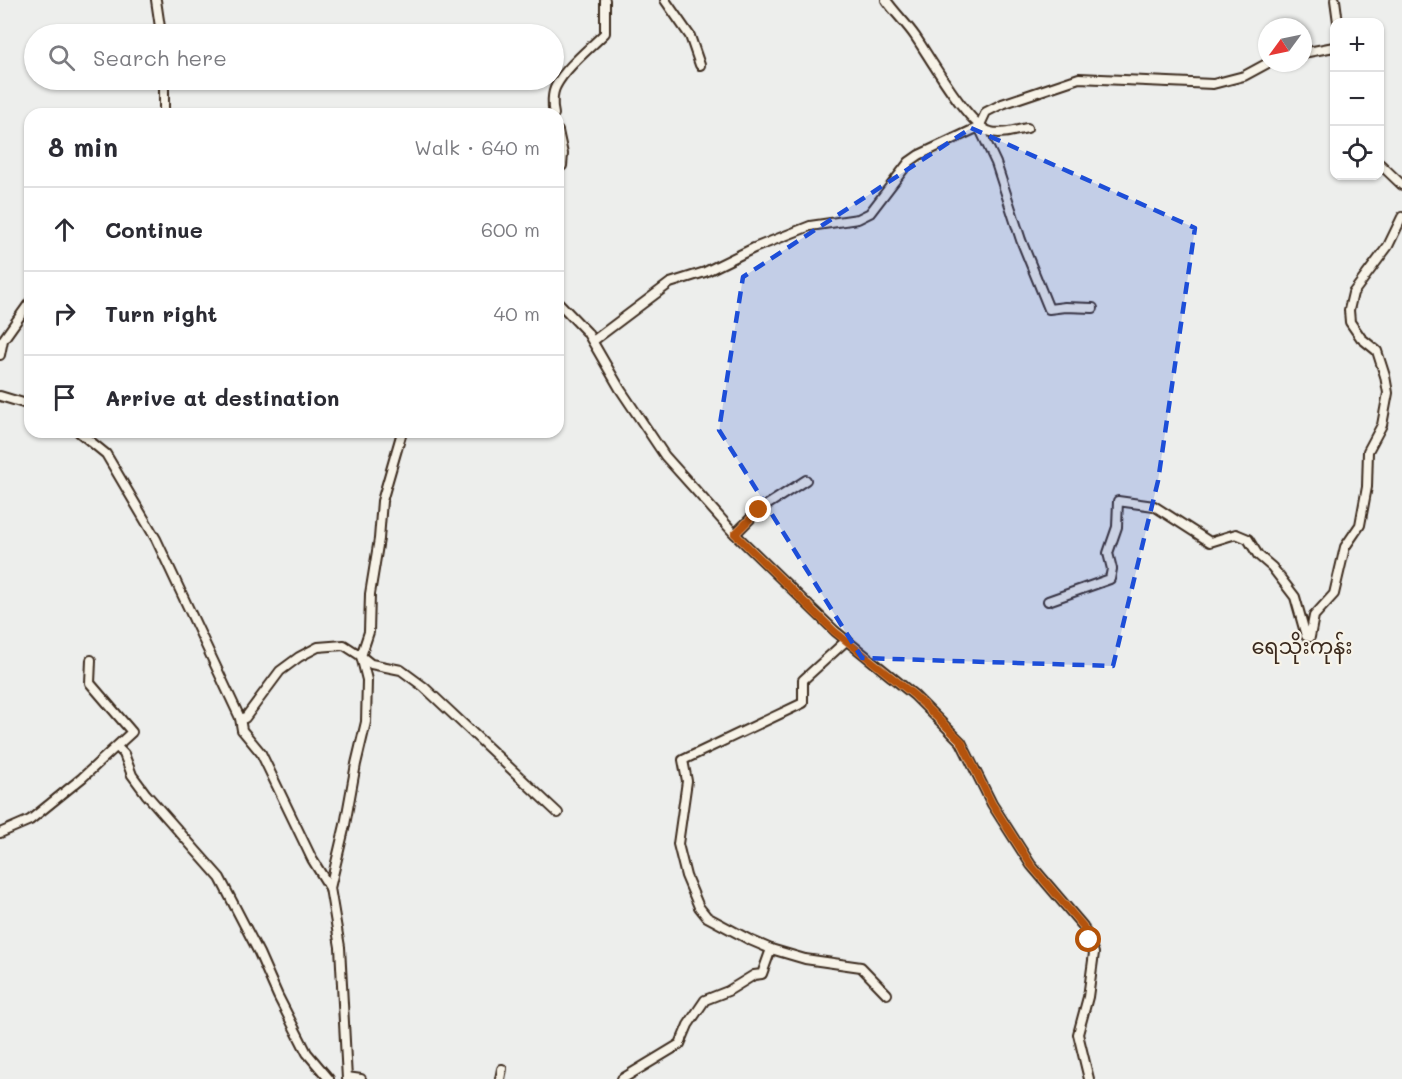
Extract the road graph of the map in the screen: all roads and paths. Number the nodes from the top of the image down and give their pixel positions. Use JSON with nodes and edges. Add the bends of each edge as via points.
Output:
{"nodes":[{"id":1,"x":156,"y":0,"type":"edge"},
{"id":2,"x":605,"y":0,"type":"edge"},
{"id":3,"x":665,"y":0,"type":"edge"},
{"id":4,"x":886,"y":0,"type":"edge"},
{"id":5,"x":1335,"y":0,"type":"edge"},
{"id":6,"x":1337,"y":18,"type":"edge"},
{"id":7,"x":160,"y":24,"type":"edge"},
{"id":8,"x":1330,"y":48,"type":"edge"},
{"id":9,"x":1312,"y":52,"type":"edge"},
{"id":10,"x":700,"y":65,"type":"dead end"},
{"id":11,"x":1258,"y":68,"type":"edge"},
{"id":12,"x":564,"y":75,"type":"edge"},
{"id":13,"x":164,"y":90,"type":"edge"},
{"id":14,"x":555,"y":90,"type":"edge"},
{"id":15,"x":165,"y":108,"type":"edge"},
{"id":16,"x":553,"y":108,"type":"edge"},
{"id":17,"x":979,"y":127,"type":"junction"},
{"id":18,"x":1027,"y":128,"type":"dead end"},
{"id":19,"x":1384,"y":168,"type":"edge"},
{"id":20,"x":1402,"y":185,"type":"edge"},
{"id":21,"x":1402,"y":218,"type":"edge"},
{"id":22,"x":564,"y":308,"type":"edge"},
{"id":23,"x":1093,"y":308,"type":"dead end"},
{"id":24,"x":24,"y":310,"type":"edge"},
{"id":25,"x":593,"y":341,"type":"junction"},
{"id":26,"x":0,"y":355,"type":"edge"},
{"id":27,"x":0,"y":396,"type":"edge"},
{"id":28,"x":24,"y":403,"type":"edge"},
{"id":29,"x":86,"y":438,"type":"edge"},
{"id":30,"x":400,"y":438,"type":"edge"},
{"id":31,"x":806,"y":480,"type":"dead end"},
{"id":32,"x":735,"y":534,"type":"junction"},
{"id":33,"x":1048,"y":601,"type":"dead end"},
{"id":34,"x":847,"y":640,"type":"junction"},
{"id":35,"x":361,"y":656,"type":"junction"},
{"id":36,"x":91,"y":660,"type":"dead end"},
{"id":37,"x":240,"y":718,"type":"junction"},
{"id":38,"x":117,"y":747,"type":"junction"},
{"id":39,"x":558,"y":813,"type":"dead end"},
{"id":40,"x":0,"y":833,"type":"edge"},
{"id":41,"x":330,"y":888,"type":"junction"},
{"id":42,"x":771,"y":949,"type":"junction"},
{"id":43,"x":887,"y":994,"type":"dead end"},
{"id":44,"x":502,"y":1069,"type":"dead end"},
{"id":45,"x":347,"y":1078,"type":"edge"},
{"id":46,"x":328,"y":1079,"type":"edge"},
{"id":47,"x":361,"y":1079,"type":"edge"},
{"id":48,"x":500,"y":1079,"type":"edge"},
{"id":49,"x":622,"y":1079,"type":"edge"},
{"id":50,"x":1089,"y":1079,"type":"edge"}],
"edges":[{"from":1,"to":7,"type":"street"},
{"from":2,"to":12,"type":"street","via":[[605,33]]},
{"from":3,"to":10,"type":"street","via":[[690,36]]},
{"from":4,"to":17,"type":"street"},
{"from":5,"to":6,"type":"street"},
{"from":8,"to":9,"type":"street"},
{"from":11,"to":17,"type":"street","via":[[1213,84],[1079,78],[1002,104],[986,112]]},
{"from":13,"to":15,"type":"street"},
{"from":14,"to":16,"type":"street"},
{"from":17,"to":18,"type":"street","via":[[999,133]]},
{"from":17,"to":23,"type":"street","via":[[1049,309]]},
{"from":17,"to":25,"type":"street","via":[[909,162],[870,213],[858,219],[810,226],[705,272],[670,283]]},
{"from":19,"to":20,"type":"street"},
{"from":21,"to":33,"type":"street","via":[[1388,246],[1350,300],[1350,322],[1377,351],[1388,393],[1382,425],[1368,451],[1360,525],[1345,548],[1334,594],[1314,616],[1310,637],[1306,636],[1295,597],[1248,538],[1236,534],[1210,542],[1154,506],[1140,504],[1118,501],[1117,527],[1108,553],[1110,579]]},
{"from":22,"to":25,"type":"street"},
{"from":24,"to":26,"type":"street","via":[[3,340]]},
{"from":25,"to":32,"type":"street","via":[[665,456]]},
{"from":27,"to":28,"type":"street"},
{"from":29,"to":37,"type":"street","via":[[106,454],[156,539]]},
{"from":30,"to":35,"type":"street","via":[[382,501],[369,632]]},
{"from":31,"to":32,"type":"street","via":[[759,510]]},
{"from":32,"to":34,"type":"street"},
{"from":34,"to":42,"type":"street","via":[[802,680],[803,703],[683,760],[687,781],[678,844],[699,907],[716,924]]},
{"from":34,"to":50,"type":"street","via":[[914,695],[961,741],[992,804],[1031,865],[1083,926],[1094,953],[1078,1034]]},
{"from":35,"to":37,"type":"street","via":[[344,645],[318,647],[280,671],[245,718]]},
{"from":35,"to":39,"type":"street","via":[[371,664],[401,670],[424,687]]},
{"from":35,"to":41,"type":"street","via":[[367,680],[366,722]]},
{"from":36,"to":38,"type":"street","via":[[90,683],[132,732]]},
{"from":37,"to":41,"type":"street","via":[[242,730],[261,753]]},
{"from":38,"to":40,"type":"street","via":[[30,820]]},
{"from":38,"to":46,"type":"street","via":[[146,794],[220,878],[307,1053]]},
{"from":41,"to":45,"type":"street","via":[[340,947]]},
{"from":42,"to":43,"type":"street","via":[[861,968]]},
{"from":42,"to":49,"type":"street","via":[[762,974],[705,1000],[680,1044]]},
{"from":44,"to":48,"type":"street"},
{"from":45,"to":47,"type":"street"}]}
